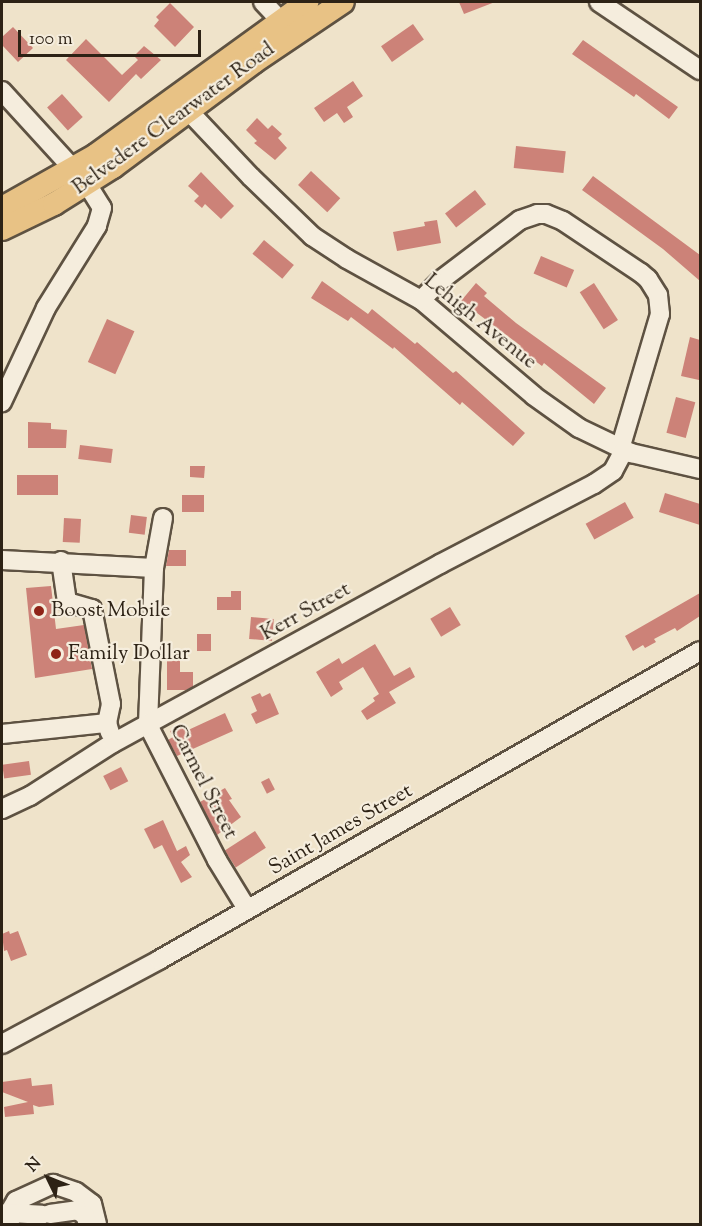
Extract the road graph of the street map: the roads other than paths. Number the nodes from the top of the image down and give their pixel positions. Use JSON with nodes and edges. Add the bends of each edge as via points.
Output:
{"nodes":[{"id":1,"x":263,"y":2,"type":"edge"},
{"id":2,"x":307,"y":2,"type":"edge"},
{"id":3,"x":343,"y":2,"type":"edge"},
{"id":4,"x":599,"y":2,"type":"edge"},
{"id":5,"x":279,"y":19,"type":"junction"},
{"id":6,"x":700,"y":70,"type":"edge"},
{"id":7,"x":2,"y":92,"type":"edge"},
{"id":8,"x":182,"y":105,"type":"junction"},
{"id":9,"x":80,"y":177,"type":"junction"},
{"id":10,"x":2,"y":208,"type":"edge"},
{"id":11,"x":2,"y":229,"type":"edge"},
{"id":12,"x":421,"y":300,"type":"junction"},
{"id":13,"x":2,"y":402,"type":"edge"},
{"id":14,"x":622,"y":450,"type":"junction"},
{"id":15,"x":700,"y":469,"type":"edge"},
{"id":16,"x":163,"y":518,"type":"dead end"},
{"id":17,"x":2,"y":560,"type":"edge"},
{"id":18,"x":61,"y":561,"type":"junction"},
{"id":19,"x":154,"y":568,"type":"junction"},
{"id":20,"x":700,"y":651,"type":"edge"},
{"id":21,"x":108,"y":723,"type":"junction"},
{"id":22,"x":148,"y":725,"type":"junction"},
{"id":23,"x":2,"y":734,"type":"edge"},
{"id":24,"x":113,"y":743,"type":"junction"},
{"id":25,"x":2,"y":809,"type":"edge"},
{"id":26,"x":247,"y":909,"type":"junction"},
{"id":27,"x":2,"y":1044,"type":"edge"},
{"id":28,"x":7,"y":1217,"type":"edge"},
{"id":29,"x":88,"y":1224,"type":"edge"},
{"id":30,"x":96,"y":1224,"type":"edge"}],
"edges":[{"from":1,"to":5,"type":"street"},
{"from":2,"to":5,"type":"main road","name":"Belvedere Clearwater Road"},
{"from":3,"to":8,"type":"main road","name":"Belvedere Clearwater Road"},
{"from":4,"to":6,"type":"street"},
{"from":5,"to":8,"type":"main road","name":"Belvedere Clearwater Road"},
{"from":7,"to":9,"type":"street"},
{"from":8,"to":9,"type":"main road","name":"Belvedere Clearwater Road"},
{"from":8,"to":12,"type":"street","name":"Lehigh Avenue","via":[[312,236]]},
{"from":9,"to":10,"type":"main road","name":"Belvedere Clearwater Road"},
{"from":9,"to":11,"type":"main road","name":"Belvedere Clearwater Road","via":[[54,204]]},
{"from":9,"to":13,"type":"street","via":[[102,208],[102,216],[46,308]]},
{"from":12,"to":14,"type":"street","name":"Lehigh Avenue","via":[[534,396],[579,428]]},
{"from":12,"to":14,"type":"street","name":"Kerr Street","via":[[519,220],[537,214],[563,221],[641,273],[658,295],[660,314]]},
{"from":14,"to":15,"type":"street","name":"Lehigh Avenue"},
{"from":14,"to":22,"type":"street","name":"Kerr Street","via":[[613,471],[594,484]]},
{"from":16,"to":19,"type":"street","name":"Carmel Street"},
{"from":17,"to":18,"type":"street"},
{"from":18,"to":19,"type":"street"},
{"from":18,"to":21,"type":"street","via":[[68,602],[92,609],[111,704]]},
{"from":19,"to":22,"type":"street","name":"Carmel Street"},
{"from":20,"to":26,"type":"street","name":"Saint James Street"},
{"from":21,"to":23,"type":"street"},
{"from":21,"to":24,"type":"street"},
{"from":22,"to":24,"type":"street","name":"Kerr Street"},
{"from":22,"to":26,"type":"street","name":"Carmel Street","via":[[217,860]]},
{"from":24,"to":25,"type":"street","name":"Kerr Street","via":[[30,796]]},
{"from":26,"to":27,"type":"street","name":"Saint James Street"},
{"from":28,"to":29,"type":"street","via":[[77,1210],[85,1215]]},
{"from":28,"to":30,"type":"street","via":[[16,1201],[53,1184],[76,1192],[92,1204]]}]}
